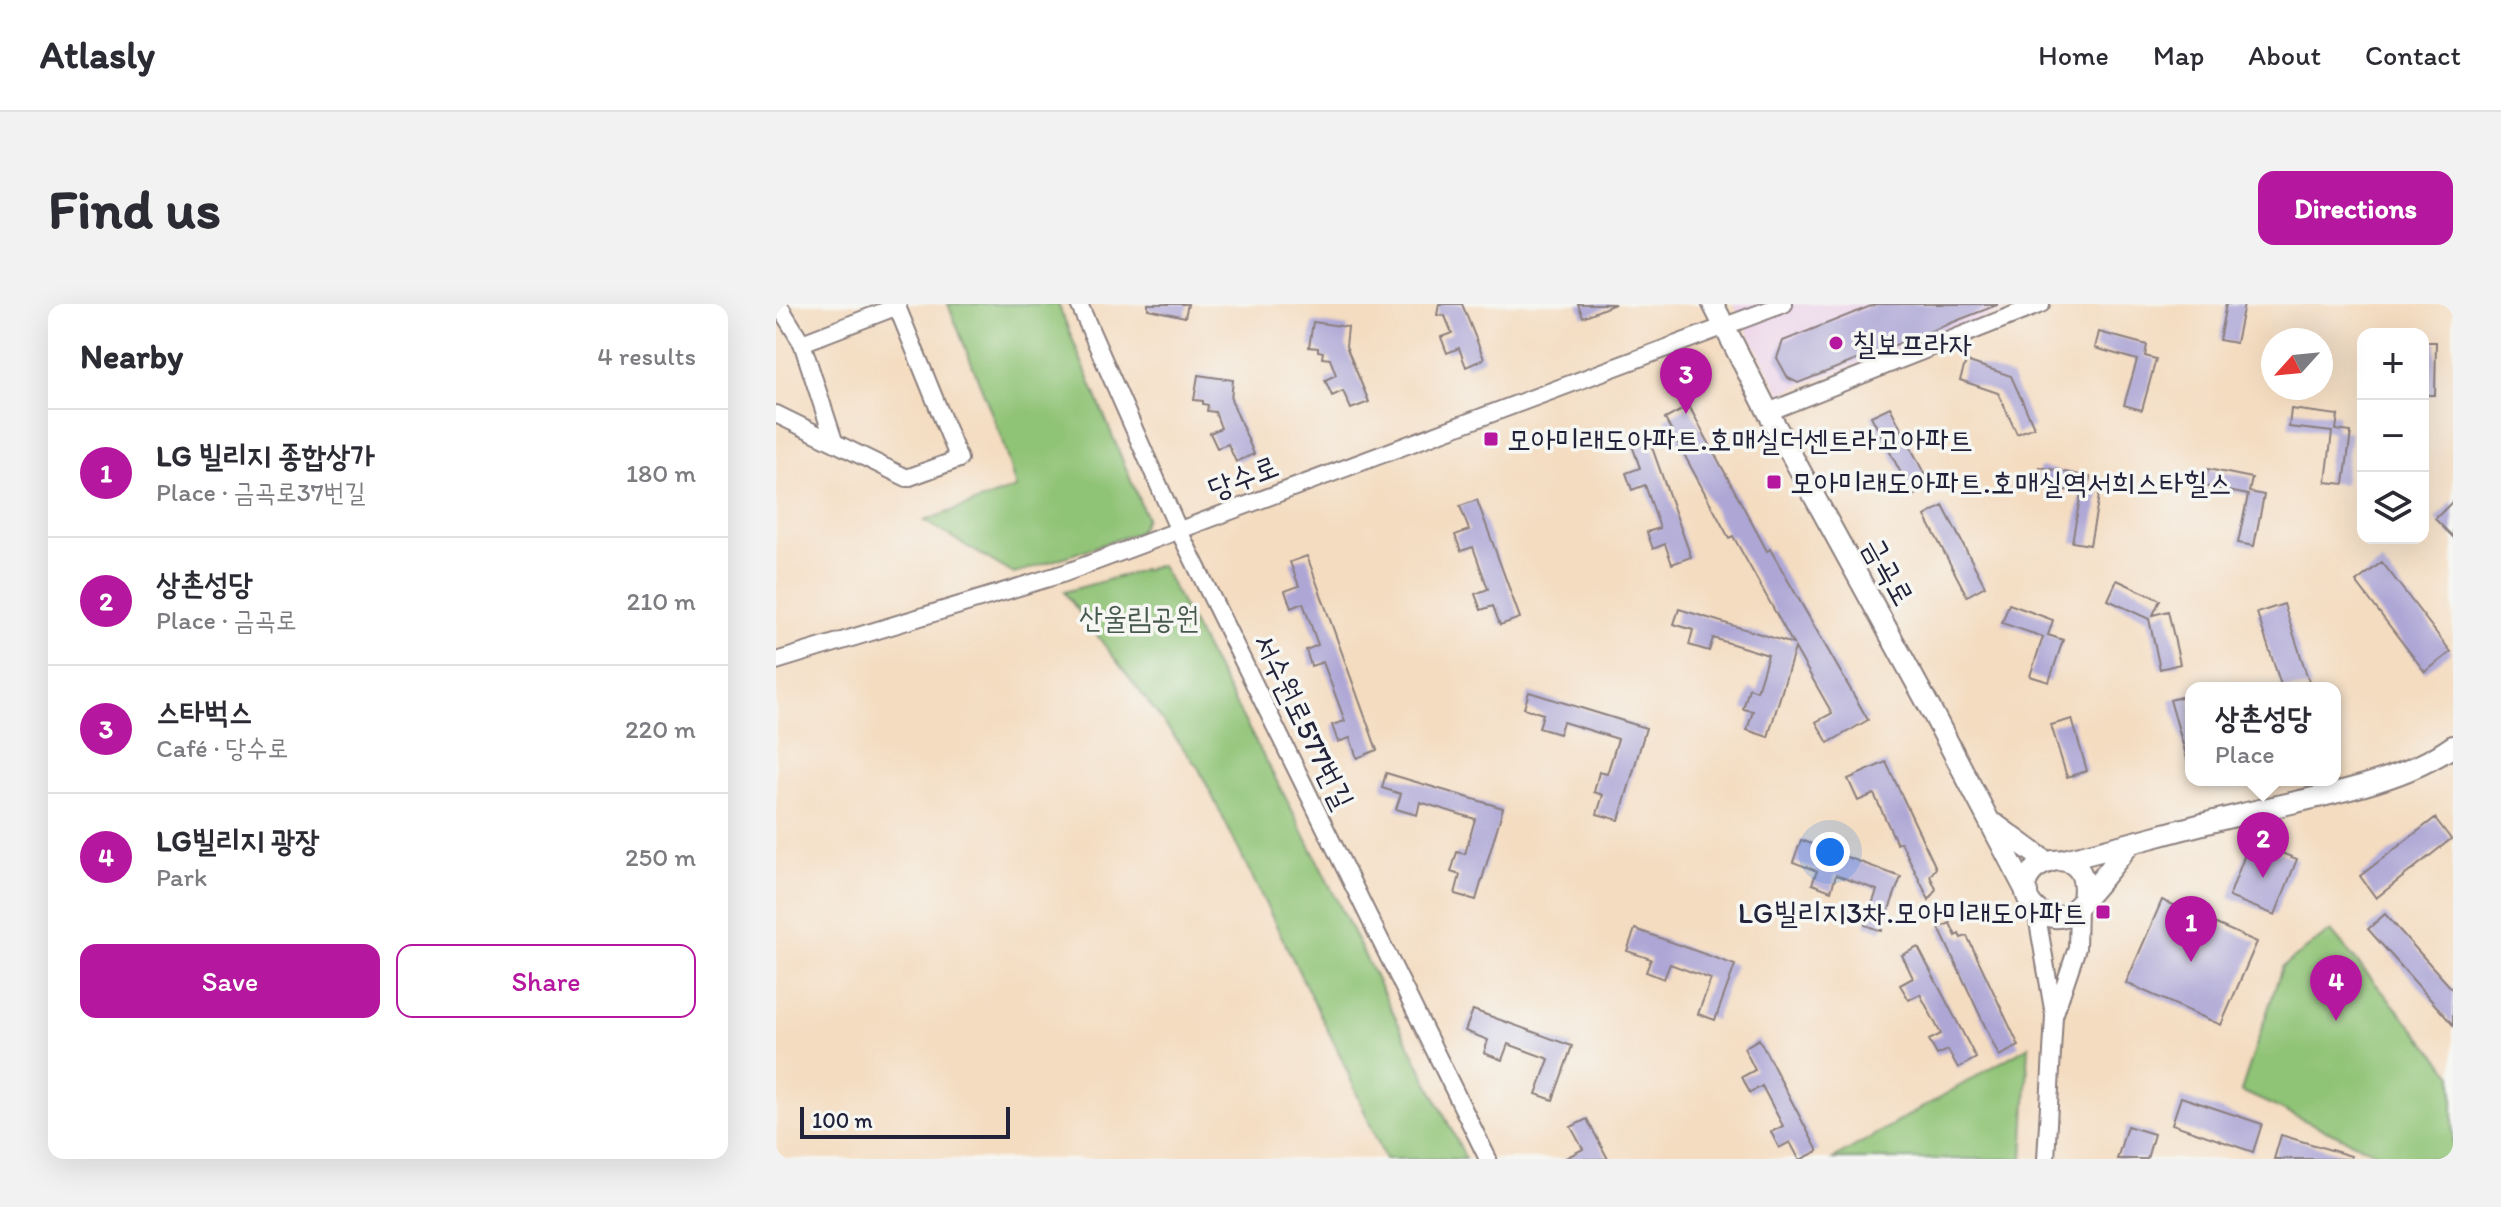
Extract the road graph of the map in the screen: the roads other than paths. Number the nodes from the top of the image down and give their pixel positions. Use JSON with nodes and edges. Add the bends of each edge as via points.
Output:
{"nodes":[{"id":1,"x":778,"y":304,"type":"edge"},
{"id":2,"x":1079,"y":304,"type":"edge"},
{"id":3,"x":1713,"y":304,"type":"edge"},
{"id":4,"x":1784,"y":304,"type":"edge"},
{"id":5,"x":2041,"y":304,"type":"edge"},
{"id":6,"x":897,"y":305,"type":"edge"},
{"id":7,"x":2014,"y":310,"type":"edge"},
{"id":8,"x":1723,"y":327,"type":"junction"},
{"id":9,"x":802,"y":343,"type":"junction"},
{"id":10,"x":1768,"y":412,"type":"junction"},
{"id":11,"x":776,"y":414,"type":"edge"},
{"id":12,"x":834,"y":441,"type":"junction"},
{"id":13,"x":1179,"y":531,"type":"junction"},
{"id":14,"x":776,"y":661,"type":"edge"},
{"id":15,"x":2453,"y":746,"type":"edge"},
{"id":16,"x":1992,"y":823,"type":"junction"},
{"id":17,"x":2130,"y":844,"type":"junction"},
{"id":18,"x":2054,"y":861,"type":"junction"},
{"id":19,"x":2032,"y":901,"type":"junction"},
{"id":20,"x":2080,"y":903,"type":"junction"},
{"id":21,"x":2054,"y":1016,"type":"junction"},
{"id":22,"x":1488,"y":1159,"type":"edge"},
{"id":23,"x":2046,"y":1159,"type":"edge"}],
"edges":[{"from":1,"to":9,"type":"street"},
{"from":2,"to":13,"type":"street","name":"서수원로577번길"},
{"from":3,"to":8,"type":"main road","name":"금곡로"},
{"from":4,"to":8,"type":"street","name":"당수로"},
{"from":5,"to":7,"type":"street"},
{"from":6,"to":9,"type":"street"},
{"from":6,"to":12,"type":"street","via":[[959,459],[907,478]]},
{"from":7,"to":10,"type":"street"},
{"from":8,"to":10,"type":"main road","name":"금곡로"},
{"from":8,"to":13,"type":"street","name":"당수로"},
{"from":9,"to":12,"type":"street"},
{"from":10,"to":16,"type":"main road","name":"금곡로"},
{"from":11,"to":12,"type":"street"},
{"from":13,"to":14,"type":"street","name":"당수로","via":[[1065,573]]},
{"from":13,"to":22,"type":"street","name":"서수원로577번길"},
{"from":15,"to":17,"type":"main road","via":[[2372,782]]},
{"from":16,"to":18,"type":"main road","name":"금곡로"},
{"from":16,"to":19,"type":"main road","name":"금곡로"},
{"from":17,"to":18,"type":"main road"},
{"from":17,"to":20,"type":"main road"},
{"from":18,"to":19,"type":"main road","via":[[2030,874]]},
{"from":18,"to":20,"type":"main road","via":[[2074,866],[2082,875]]},
{"from":19,"to":20,"type":"main road","via":[[2053,917],[2071,913]]},
{"from":19,"to":21,"type":"street"},
{"from":20,"to":21,"type":"street","via":[[2077,948]]},
{"from":21,"to":23,"type":"street"}]}
